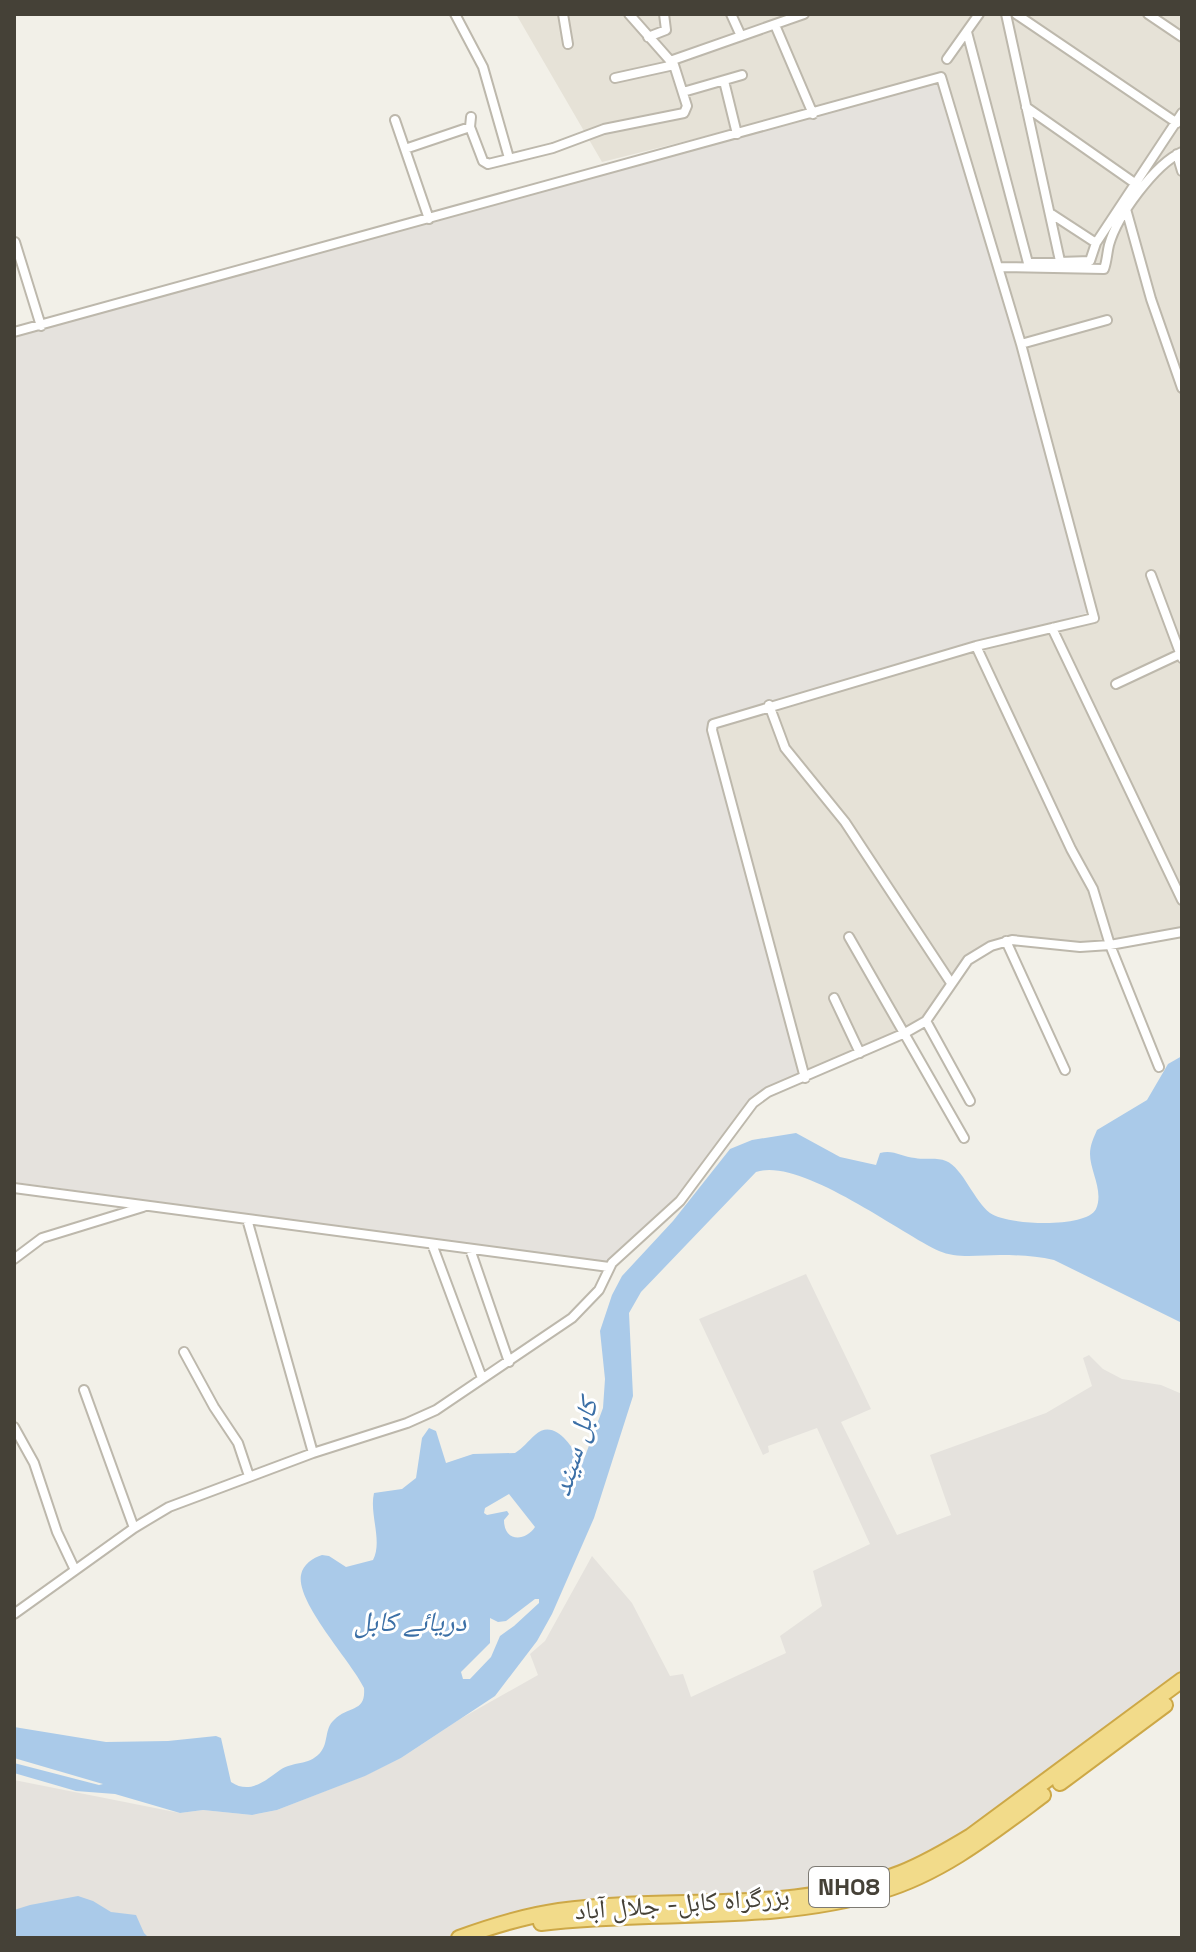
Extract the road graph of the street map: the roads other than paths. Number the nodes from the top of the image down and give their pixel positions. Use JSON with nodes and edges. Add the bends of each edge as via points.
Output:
{"nodes":[{"id":1,"x":455,"y":14,"type":"edge"},
{"id":2,"x":563,"y":14,"type":"edge"},
{"id":3,"x":629,"y":14,"type":"edge"},
{"id":4,"x":664,"y":14,"type":"edge"},
{"id":5,"x":731,"y":14,"type":"edge"},
{"id":6,"x":804,"y":14,"type":"edge"},
{"id":7,"x":979,"y":14,"type":"edge"},
{"id":8,"x":1006,"y":14,"type":"edge"},
{"id":9,"x":1016,"y":14,"type":"edge"},
{"id":10,"x":1148,"y":14,"type":"edge"},
{"id":11,"x":775,"y":25,"type":"junction"},
{"id":12,"x":967,"y":32,"type":"junction"},
{"id":13,"x":741,"y":36,"type":"junction"},
{"id":14,"x":648,"y":37,"type":"junction"},
{"id":15,"x":1182,"y":37,"type":"edge"},
{"id":16,"x":568,"y":44,"type":"dead end"},
{"id":17,"x":947,"y":59,"type":"dead end"},
{"id":18,"x":672,"y":63,"type":"junction"},
{"id":19,"x":742,"y":75,"type":"dead end"},
{"id":20,"x":615,"y":78,"type":"dead end"},
{"id":21,"x":724,"y":81,"type":"junction"},
{"id":22,"x":683,"y":92,"type":"junction"},
{"id":23,"x":1026,"y":107,"type":"junction"},
{"id":24,"x":1182,"y":113,"type":"edge"},
{"id":25,"x":813,"y":114,"type":"junction"},
{"id":26,"x":471,"y":117,"type":"dead end"},
{"id":27,"x":395,"y":120,"type":"dead end"},
{"id":28,"x":1177,"y":123,"type":"junction"},
{"id":29,"x":470,"y":127,"type":"junction"},
{"id":30,"x":737,"y":134,"type":"junction"},
{"id":31,"x":405,"y":149,"type":"junction"},
{"id":32,"x":1180,"y":153,"type":"edge"},
{"id":33,"x":509,"y":158,"type":"junction"},
{"id":34,"x":1182,"y":171,"type":"edge"},
{"id":35,"x":1136,"y":184,"type":"junction"},
{"id":36,"x":1126,"y":209,"type":"junction"},
{"id":37,"x":1050,"y":213,"type":"junction"},
{"id":38,"x":429,"y":219,"type":"junction"},
{"id":39,"x":15,"y":242,"type":"edge"},
{"id":40,"x":1096,"y":243,"type":"junction"},
{"id":41,"x":1060,"y":261,"type":"junction"},
{"id":42,"x":999,"y":267,"type":"junction"},
{"id":43,"x":1107,"y":320,"type":"dead end"},
{"id":44,"x":41,"y":326,"type":"junction"},
{"id":45,"x":14,"y":332,"type":"edge"},
{"id":46,"x":1021,"y":344,"type":"junction"},
{"id":47,"x":1182,"y":388,"type":"edge"},
{"id":48,"x":1151,"y":575,"type":"dead end"},
{"id":49,"x":1052,"y":628,"type":"junction"},
{"id":50,"x":976,"y":646,"type":"junction"},
{"id":51,"x":1181,"y":656,"type":"edge"},
{"id":52,"x":1116,"y":684,"type":"dead end"},
{"id":53,"x":769,"y":705,"type":"junction"},
{"id":54,"x":1182,"y":900,"type":"edge"},
{"id":55,"x":1182,"y":932,"type":"edge"},
{"id":56,"x":849,"y":937,"type":"dead end"},
{"id":57,"x":1006,"y":941,"type":"junction"},
{"id":58,"x":1110,"y":945,"type":"junction"},
{"id":59,"x":951,"y":983,"type":"junction"},
{"id":60,"x":834,"y":998,"type":"dead end"},
{"id":61,"x":926,"y":1021,"type":"junction"},
{"id":62,"x":905,"y":1033,"type":"junction"},
{"id":63,"x":860,"y":1053,"type":"junction"},
{"id":64,"x":1159,"y":1067,"type":"dead end"},
{"id":65,"x":1065,"y":1070,"type":"dead end"},
{"id":66,"x":805,"y":1078,"type":"junction"},
{"id":67,"x":970,"y":1101,"type":"dead end"},
{"id":68,"x":964,"y":1138,"type":"dead end"},
{"id":69,"x":14,"y":1188,"type":"edge"},
{"id":70,"x":147,"y":1205,"type":"junction"},
{"id":71,"x":247,"y":1219,"type":"junction"},
{"id":72,"x":432,"y":1244,"type":"junction"},
{"id":73,"x":470,"y":1249,"type":"junction"},
{"id":74,"x":14,"y":1259,"type":"edge"},
{"id":75,"x":609,"y":1267,"type":"junction"},
{"id":76,"x":184,"y":1352,"type":"dead end"},
{"id":77,"x":509,"y":1362,"type":"junction"},
{"id":78,"x":482,"y":1378,"type":"junction"},
{"id":79,"x":84,"y":1390,"type":"dead end"},
{"id":80,"x":14,"y":1427,"type":"edge"},
{"id":81,"x":313,"y":1453,"type":"junction"},
{"id":82,"x":249,"y":1476,"type":"junction"},
{"id":83,"x":134,"y":1528,"type":"junction"},
{"id":84,"x":75,"y":1570,"type":"junction"},
{"id":85,"x":14,"y":1614,"type":"edge"},
{"id":86,"x":1182,"y":1680,"type":"edge"},
{"id":87,"x":1182,"y":1692,"type":"edge"},
{"id":88,"x":902,"y":1878,"type":"junction"},
{"id":89,"x":727,"y":1907,"type":"junction"},
{"id":90,"x":459,"y":1938,"type":"edge"},
{"id":91,"x":487,"y":1938,"type":"edge"}],
"edges":[{"from":1,"to":33,"type":"street","via":[[483,67]]},
{"from":2,"to":16,"type":"street"},
{"from":3,"to":14,"type":"street"},
{"from":4,"to":14,"type":"street","via":[[666,30]]},
{"from":5,"to":13,"type":"street"},
{"from":6,"to":11,"type":"street"},
{"from":7,"to":12,"type":"street"},
{"from":8,"to":23,"type":"street"},
{"from":9,"to":28,"type":"street"},
{"from":10,"to":15,"type":"street"},
{"from":11,"to":13,"type":"street"},
{"from":11,"to":25,"type":"street"},
{"from":12,"to":17,"type":"street"},
{"from":12,"to":41,"type":"street","via":[[1028,263]]},
{"from":13,"to":18,"type":"street"},
{"from":14,"to":18,"type":"street"},
{"from":18,"to":20,"type":"street"},
{"from":18,"to":22,"type":"street"},
{"from":19,"to":21,"type":"street"},
{"from":21,"to":22,"type":"street"},
{"from":21,"to":30,"type":"street"},
{"from":22,"to":33,"type":"street","via":[[684,113],[604,129]]},
{"from":23,"to":35,"type":"street"},
{"from":23,"to":37,"type":"street"},
{"from":24,"to":28,"type":"street"},
{"from":25,"to":30,"type":"street"},
{"from":25,"to":42,"type":"street","via":[[941,77]]},
{"from":26,"to":29,"type":"street"},
{"from":27,"to":31,"type":"street"},
{"from":28,"to":35,"type":"street"},
{"from":29,"to":31,"type":"street"},
{"from":29,"to":33,"type":"street","via":[[485,163]]},
{"from":30,"to":38,"type":"street"},
{"from":31,"to":38,"type":"street"},
{"from":32,"to":34,"type":"street"},
{"from":32,"to":36,"type":"street"},
{"from":35,"to":40,"type":"street"},
{"from":36,"to":42,"type":"street","via":[[1109,243],[1104,269]]},
{"from":36,"to":47,"type":"street"},
{"from":37,"to":40,"type":"street"},
{"from":37,"to":41,"type":"street"},
{"from":38,"to":44,"type":"street"},
{"from":39,"to":44,"type":"street"},
{"from":40,"to":41,"type":"street","via":[[1090,261]]},
{"from":42,"to":46,"type":"street"},
{"from":43,"to":46,"type":"street"},
{"from":44,"to":45,"type":"street"},
{"from":46,"to":49,"type":"street","via":[[1094,614],[1091,620]]},
{"from":48,"to":51,"type":"street"},
{"from":49,"to":50,"type":"street"},
{"from":49,"to":54,"type":"street"},
{"from":50,"to":53,"type":"street"},
{"from":50,"to":58,"type":"street","via":[[1093,889]]},
{"from":51,"to":52,"type":"street"},
{"from":53,"to":59,"type":"street","via":[[785,748],[845,822]]},
{"from":53,"to":66,"type":"street","via":[[711,727]]},
{"from":55,"to":58,"type":"street"},
{"from":56,"to":62,"type":"street"},
{"from":57,"to":58,"type":"street"},
{"from":57,"to":59,"type":"street","via":[[968,960]]},
{"from":57,"to":65,"type":"street"},
{"from":58,"to":64,"type":"street"},
{"from":59,"to":61,"type":"street"},
{"from":60,"to":63,"type":"street"},
{"from":61,"to":62,"type":"street"},
{"from":61,"to":67,"type":"street"},
{"from":62,"to":63,"type":"street"},
{"from":62,"to":68,"type":"street"},
{"from":63,"to":66,"type":"street"},
{"from":66,"to":75,"type":"street","via":[[753,1103],[680,1201]]},
{"from":69,"to":70,"type":"street"},
{"from":70,"to":71,"type":"street"},
{"from":70,"to":74,"type":"street","via":[[42,1238]]},
{"from":71,"to":72,"type":"street"},
{"from":71,"to":81,"type":"street"},
{"from":72,"to":73,"type":"street"},
{"from":72,"to":78,"type":"street"},
{"from":73,"to":75,"type":"street"},
{"from":73,"to":77,"type":"street"},
{"from":75,"to":77,"type":"street","via":[[599,1290],[572,1318]]},
{"from":76,"to":82,"type":"street","via":[[238,1443]]},
{"from":77,"to":78,"type":"street"},
{"from":78,"to":81,"type":"street","via":[[407,1423]]},
{"from":79,"to":83,"type":"street"},
{"from":80,"to":84,"type":"street","via":[[34,1463]]},
{"from":81,"to":82,"type":"street"},
{"from":82,"to":83,"type":"street","via":[[169,1507]]},
{"from":83,"to":84,"type":"street"},
{"from":84,"to":85,"type":"street"},
{"from":86,"to":88,"type":"highway","name":"بزرگراه کابل- جلال آباد","number":"NH08","via":[[971,1836]]},
{"from":87,"to":88,"type":"highway","name":"بزرگراه کابل- جلال آباد","number":"NH08","via":[[978,1843],[942,1866]]},
{"from":88,"to":89,"type":"highway","name":"بزرگراه کابل- جلال آباد","number":"NH08","via":[[881,1892],[836,1902]]},
{"from":89,"to":90,"type":"highway","name":"بزرگراه کابل- جلال آباد","number":"NH08","via":[[560,1911]]},
{"from":89,"to":91,"type":"highway","name":"بزرگراه کابل- جلال آباد","number":"NH08","via":[[539,1924]]}]}
